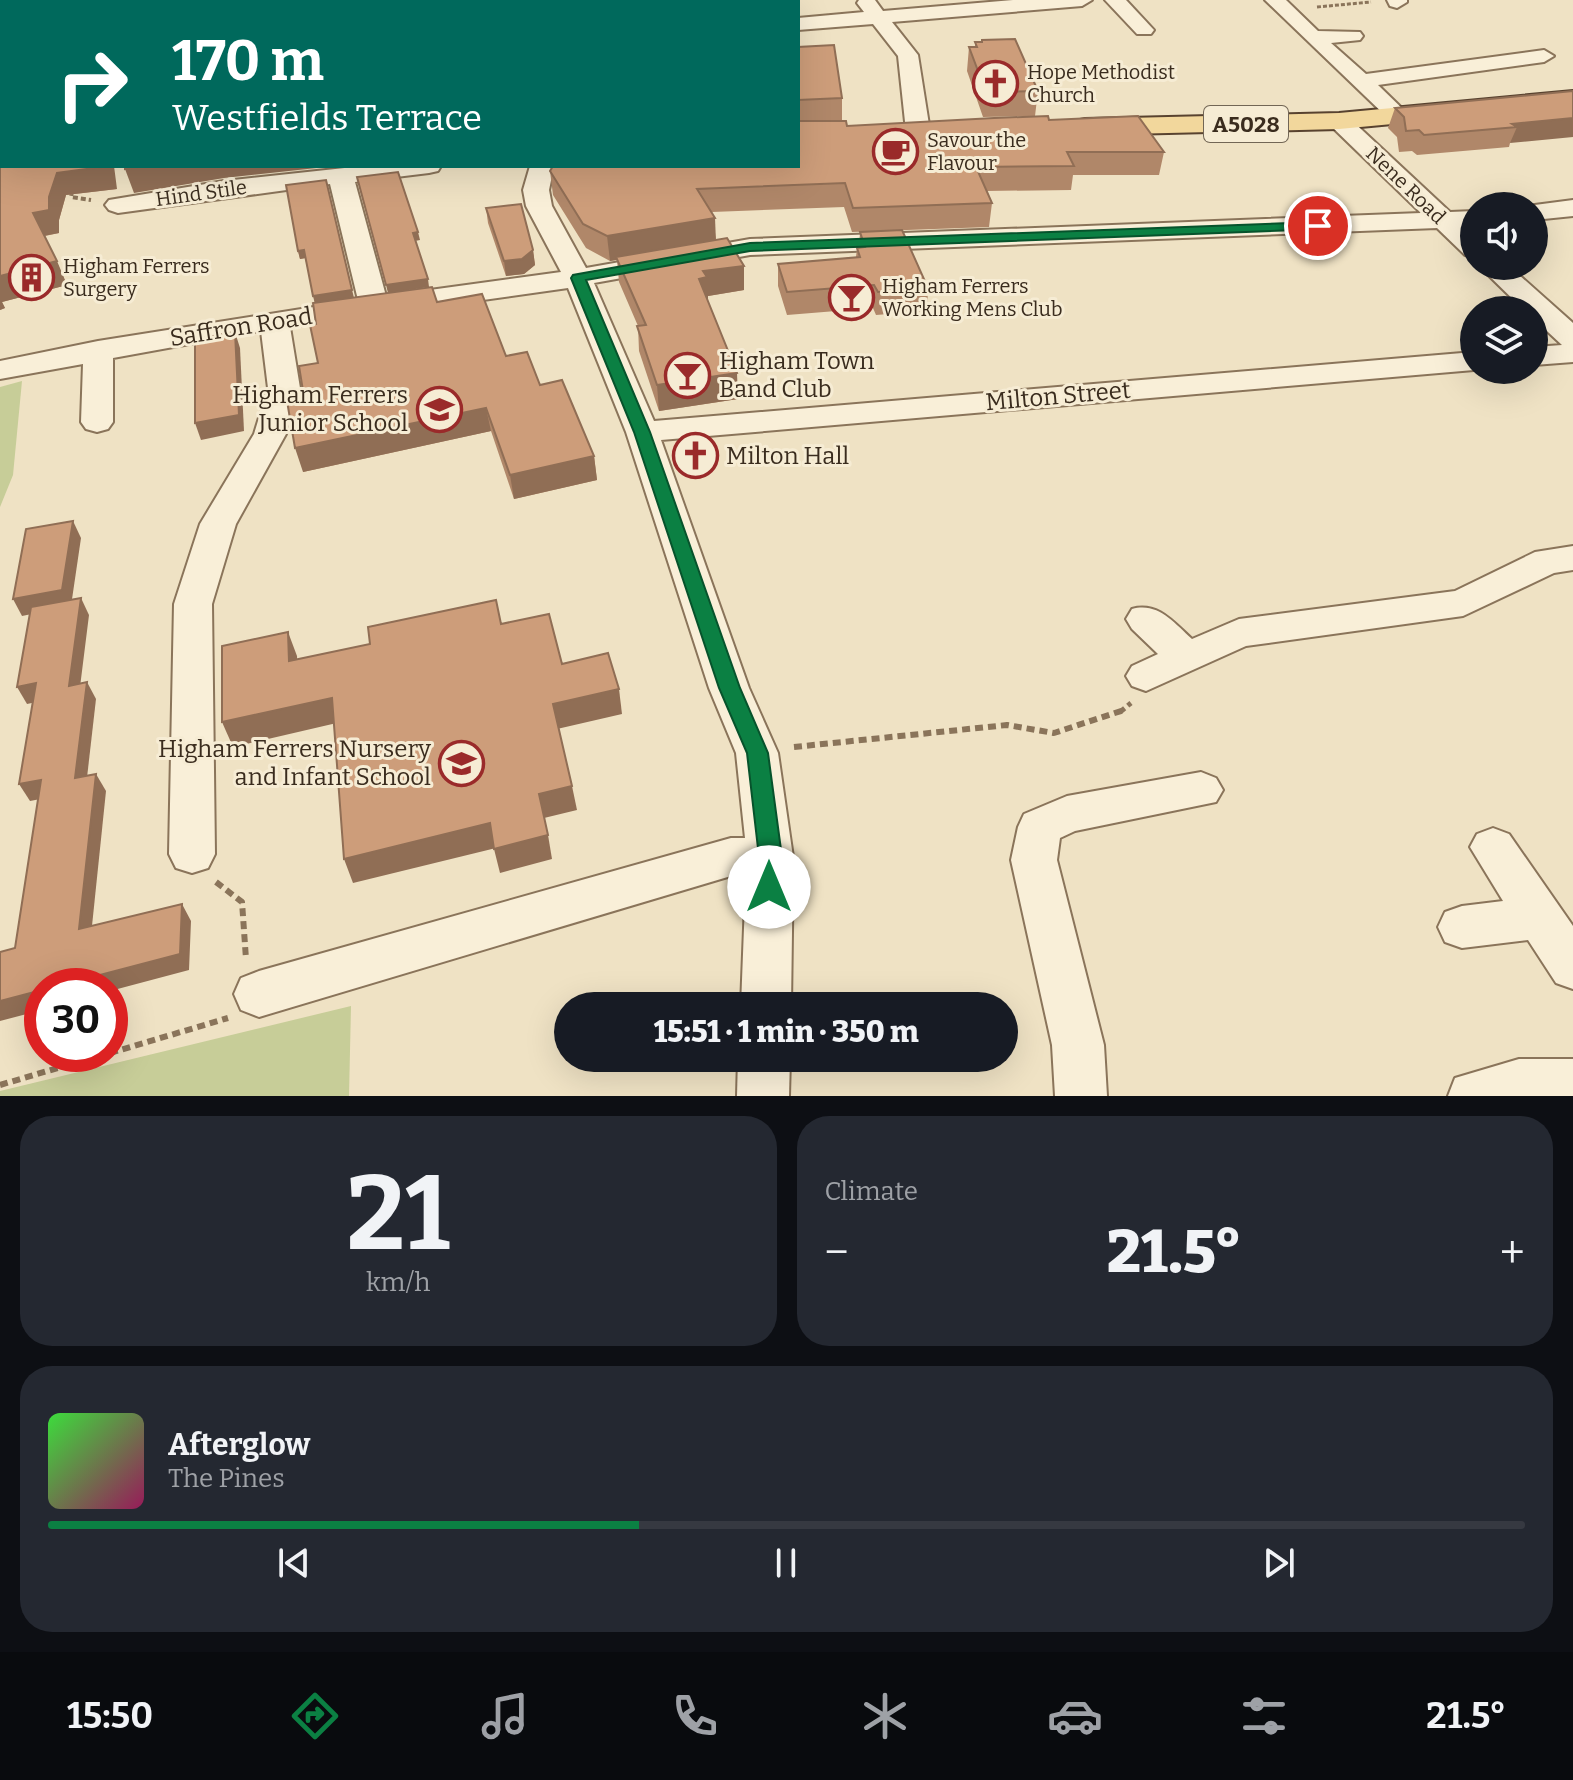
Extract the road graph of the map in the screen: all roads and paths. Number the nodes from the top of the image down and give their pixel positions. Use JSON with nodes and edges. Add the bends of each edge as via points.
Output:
{"nodes":[{"id":1,"x":864,"y":0,"type":"edge"},
{"id":2,"x":1082,"y":0,"type":"edge"},
{"id":3,"x":1115,"y":0,"type":"edge"},
{"id":4,"x":1397,"y":1,"type":"edge"},
{"id":5,"x":1282,"y":5,"type":"edge"},
{"id":6,"x":879,"y":18,"type":"junction"},
{"id":7,"x":800,"y":24,"type":"edge"},
{"id":8,"x":1144,"y":30,"type":"dead end"},
{"id":9,"x":1353,"y":36,"type":"dead end"},
{"id":10,"x":1313,"y":37,"type":"junction"},
{"id":11,"x":1544,"y":56,"type":"dead end"},
{"id":12,"x":1359,"y":81,"type":"junction"},
{"id":13,"x":1573,"y":99,"type":"edge"},
{"id":14,"x":1399,"y":116,"type":"junction"},
{"id":15,"x":1339,"y":121,"type":"junction"},
{"id":16,"x":1059,"y":128,"type":"edge"},
{"id":17,"x":949,"y":130,"type":"edge"},
{"id":18,"x":889,"y":131,"type":"edge"},
{"id":19,"x":918,"y":131,"type":"junction"},
{"id":20,"x":413,"y":168,"type":"edge"},
{"id":21,"x":542,"y":168,"type":"edge"},
{"id":22,"x":341,"y":177,"type":"junction"},
{"id":23,"x":73,"y":181,"type":"edge"},
{"id":24,"x":118,"y":205,"type":"joint"},
{"id":25,"x":1573,"y":208,"type":"edge"},
{"id":26,"x":1548,"y":211,"type":"edge"},
{"id":27,"x":1460,"y":220,"type":"edge"},
{"id":28,"x":1445,"y":222,"type":"junction"},
{"id":29,"x":1460,"y":236,"type":"edge"},
{"id":30,"x":578,"y":278,"type":"junction"},
{"id":31,"x":1508,"y":280,"type":"edge"},
{"id":32,"x":374,"y":306,"type":"junction"},
{"id":33,"x":274,"y":320,"type":"junction"},
{"id":34,"x":1573,"y":339,"type":"edge"},
{"id":35,"x":98,"y":350,"type":"junction"},
{"id":36,"x":1573,"y":353,"type":"edge"},
{"id":37,"x":1548,"y":355,"type":"edge"},
{"id":38,"x":1460,"y":362,"type":"edge"},
{"id":39,"x":0,"y":370,"type":"edge"},
{"id":40,"x":97,"y":422,"type":"dead end"},
{"id":41,"x":642,"y":432,"type":"junction"},
{"id":42,"x":1573,"y":558,"type":"edge"},
{"id":43,"x":1145,"y":619,"type":"dead end"},
{"id":44,"x":1187,"y":657,"type":"junction"},
{"id":45,"x":1146,"y":676,"type":"joint"},
{"id":46,"x":757,"y":753,"type":"junction"},
{"id":47,"x":1201,"y":790,"type":"dead end"},
{"id":48,"x":1493,"y":847,"type":"dead end"},
{"id":49,"x":192,"y":854,"type":"joint"},
{"id":50,"x":770,"y":857,"type":"junction"},
{"id":51,"x":1539,"y":918,"type":"junction"},
{"id":52,"x":1462,"y":927,"type":"dead end"},
{"id":53,"x":1573,"y":967,"type":"edge"},
{"id":54,"x":766,"y":992,"type":"edge"},
{"id":55,"x":253,"y":994,"type":"junction"},
{"id":56,"x":128,"y":1047,"type":"edge"},
{"id":57,"x":44,"y":1072,"type":"edge"},
{"id":58,"x":764,"y":1072,"type":"edge"},
{"id":59,"x":0,"y":1085,"type":"edge"},
{"id":60,"x":1573,"y":1085,"type":"edge"},
{"id":61,"x":763,"y":1096,"type":"edge"},
{"id":62,"x":1081,"y":1096,"type":"edge"},
{"id":63,"x":1474,"y":1096,"type":"edge"}],
"edges":[{"from":1,"to":6,"type":"street"},
{"from":2,"to":6,"type":"street"},
{"from":3,"to":8,"type":"street"},
{"from":4,"to":5,"type":"path"},
{"from":5,"to":10,"type":"street"},
{"from":6,"to":7,"type":"street"},
{"from":6,"to":19,"type":"street","via":[[908,55]]},
{"from":9,"to":10,"type":"street"},
{"from":10,"to":12,"type":"street"},
{"from":11,"to":12,"type":"street"},
{"from":12,"to":14,"type":"street"},
{"from":13,"to":14,"type":"main road","number":"A5028"},
{"from":14,"to":15,"type":"main road","number":"A5028"},
{"from":15,"to":16,"type":"main road","number":"A5028"},
{"from":15,"to":28,"type":"street","name":"Nene Road"},
{"from":17,"to":19,"type":"main road"},
{"from":18,"to":19,"type":"main road"},
{"from":20,"to":22,"type":"street","name":"Hind Stile"},
{"from":21,"to":30,"type":"street","via":[[536,190],[539,206]]},
{"from":22,"to":24,"type":"street","name":"Hind Stile"},
{"from":22,"to":32,"type":"street"},
{"from":23,"to":24,"type":"path","via":[[71,197]]},
{"from":25,"to":26,"type":"street"},
{"from":27,"to":28,"type":"street","name":"Saffron Road"},
{"from":28,"to":29,"type":"street","name":"Nene Road"},
{"from":28,"to":30,"type":"street","name":"Saffron Road","via":[[750,247]]},
{"from":30,"to":32,"type":"street","name":"Saffron Road"},
{"from":30,"to":41,"type":"street"},
{"from":31,"to":34,"type":"street"},
{"from":32,"to":33,"type":"street","name":"Saffron Road"},
{"from":33,"to":35,"type":"street","name":"Saffron Road"},
{"from":33,"to":49,"type":"street","via":[[284,388],[270,434],[218,524],[193,604]]},
{"from":35,"to":39,"type":"street","name":"Saffron Road"},
{"from":35,"to":40,"type":"street"},
{"from":36,"to":37,"type":"street"},
{"from":38,"to":41,"type":"street","name":"Milton Street"},
{"from":41,"to":46,"type":"street","via":[[729,688]]},
{"from":42,"to":44,"type":"street","via":[[1548,561],[1463,603],[1239,633]]},
{"from":43,"to":44,"type":"street"},
{"from":44,"to":45,"type":"street"},
{"from":45,"to":46,"type":"path","via":[[1140,695],[1122,712],[1054,733],[1007,725]]},
{"from":46,"to":50,"type":"street"},
{"from":47,"to":62,"type":"street","via":[[1067,814],[1040,827],[1034,860],[1078,1045]]},
{"from":48,"to":51,"type":"street"},
{"from":49,"to":55,"type":"path","via":[[242,902]]},
{"from":50,"to":54,"type":"street"},
{"from":50,"to":55,"type":"street","via":[[731,857]]},
{"from":51,"to":52,"type":"street"},
{"from":51,"to":53,"type":"street"},
{"from":55,"to":56,"type":"path","via":[[246,1012]]},
{"from":57,"to":59,"type":"path"},
{"from":58,"to":61,"type":"street"},
{"from":60,"to":63,"type":"street","via":[[1519,1085]]}]}
